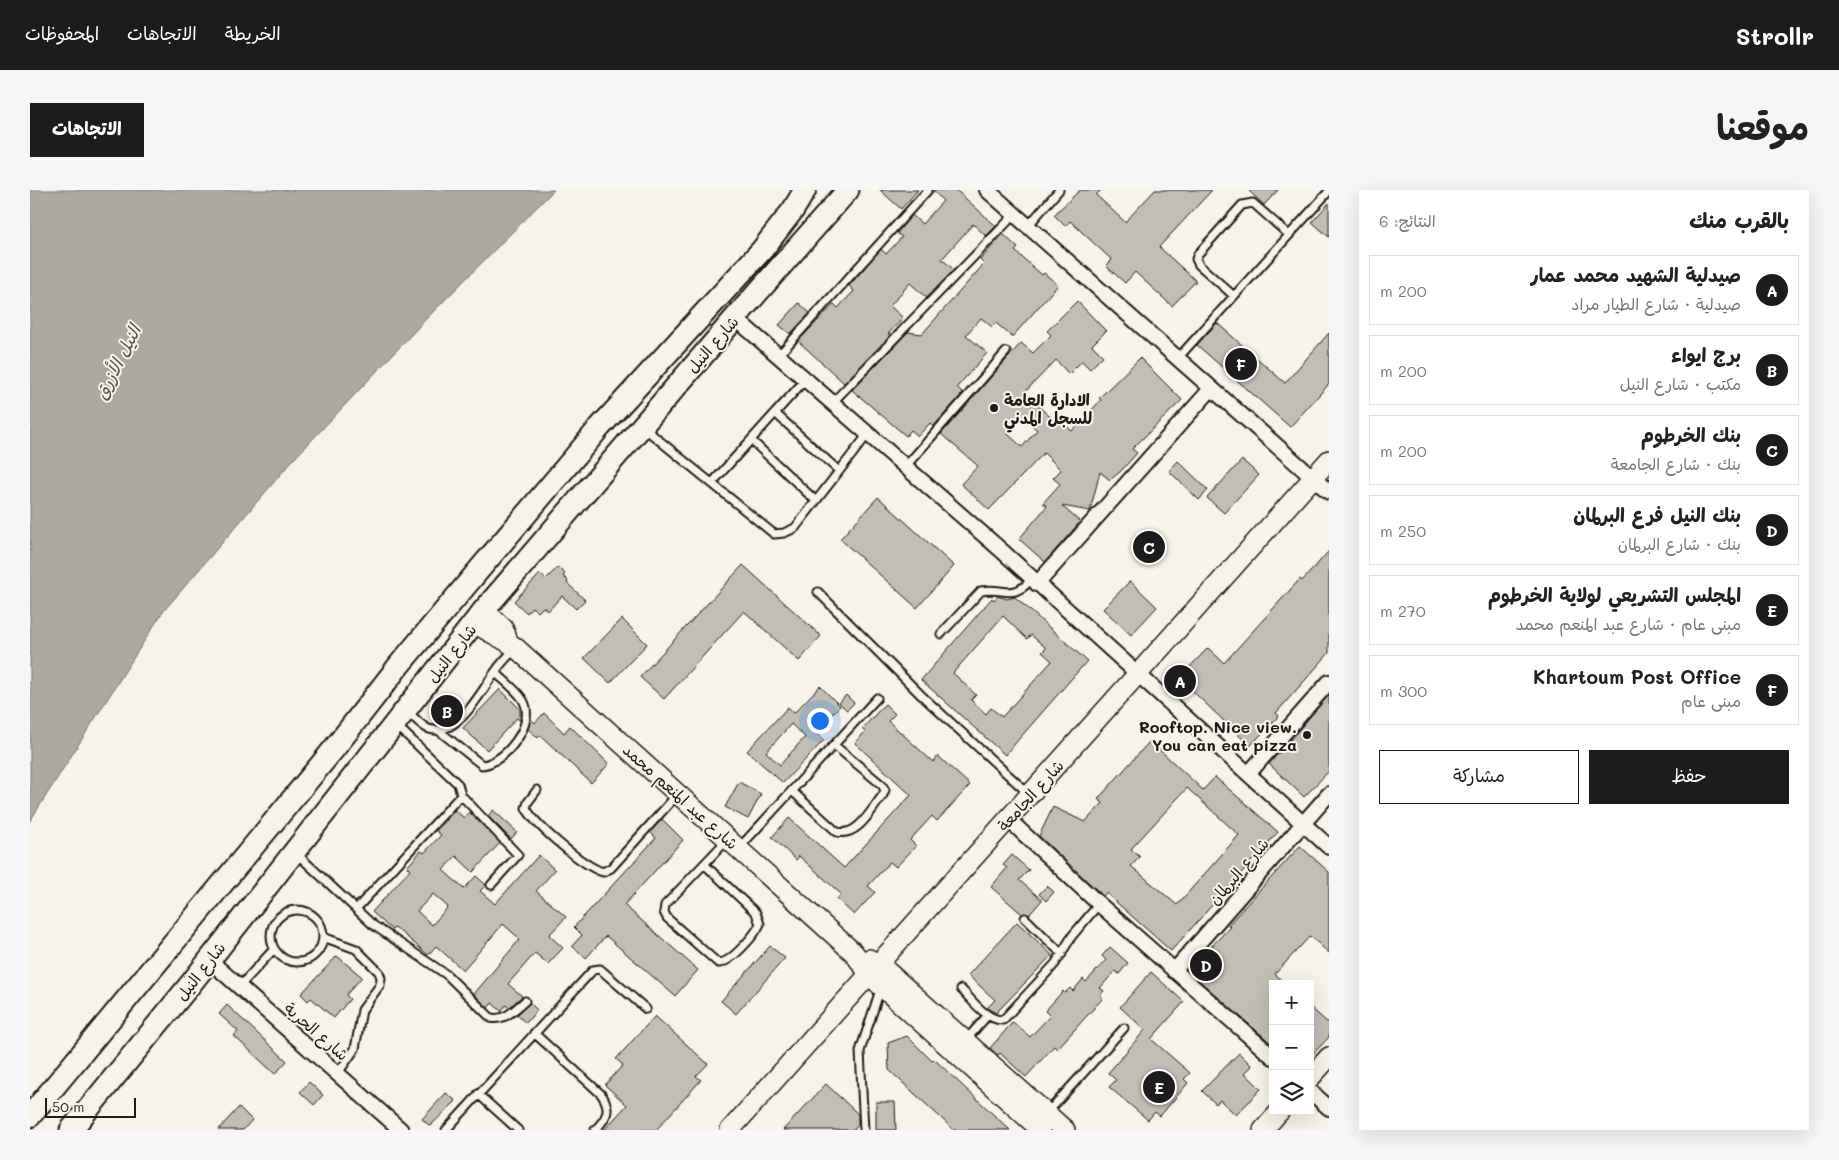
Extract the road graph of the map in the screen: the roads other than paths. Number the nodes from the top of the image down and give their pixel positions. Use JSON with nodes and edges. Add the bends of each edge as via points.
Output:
{"nodes":[{"id":1,"x":805,"y":190,"type":"edge"},
{"id":2,"x":838,"y":190,"type":"edge"},
{"id":3,"x":848,"y":190,"type":"edge"},
{"id":4,"x":928,"y":190,"type":"edge"},
{"id":5,"x":987,"y":190,"type":"edge"},
{"id":6,"x":1059,"y":190,"type":"edge"},
{"id":7,"x":1329,"y":191,"type":"edge"},
{"id":8,"x":829,"y":211,"type":"junction"},
{"id":9,"x":1015,"y":214,"type":"junction"},
{"id":10,"x":1028,"y":226,"type":"junction"},
{"id":11,"x":1289,"y":235,"type":"junction"},
{"id":12,"x":1234,"y":296,"type":"junction"},
{"id":13,"x":735,"y":318,"type":"junction"},
{"id":14,"x":1006,"y":352,"type":"dead end"},
{"id":15,"x":778,"y":356,"type":"junction"},
{"id":16,"x":1178,"y":358,"type":"junction"},
{"id":17,"x":805,"y":380,"type":"junction"},
{"id":18,"x":1211,"y":389,"type":"junction"},
{"id":19,"x":832,"y":403,"type":"junction"},
{"id":20,"x":775,"y":412,"type":"junction"},
{"id":21,"x":642,"y":426,"type":"junction"},
{"id":22,"x":868,"y":434,"type":"junction"},
{"id":23,"x":751,"y":440,"type":"junction"},
{"id":24,"x":572,"y":459,"type":"junction"},
{"id":25,"x":1329,"y":460,"type":"edge"},
{"id":26,"x":905,"y":467,"type":"junction"},
{"id":27,"x":839,"y":471,"type":"junction"},
{"id":28,"x":1313,"y":478,"type":"junction"},
{"id":29,"x":712,"y":483,"type":"junction"},
{"id":30,"x":589,"y":486,"type":"junction"},
{"id":31,"x":1329,"y":492,"type":"edge"},
{"id":32,"x":816,"y":501,"type":"junction"},
{"id":33,"x":1035,"y":581,"type":"junction"},
{"id":34,"x":818,"y":592,"type":"dead end"},
{"id":35,"x":479,"y":616,"type":"junction"},
{"id":36,"x":941,"y":634,"type":"dead end"},
{"id":37,"x":512,"y":644,"type":"junction"},
{"id":38,"x":495,"y":672,"type":"junction"},
{"id":39,"x":1138,"y":673,"type":"junction"},
{"id":40,"x":1329,"y":682,"type":"edge"},
{"id":41,"x":877,"y":698,"type":"dead end"},
{"id":42,"x":401,"y":717,"type":"junction"},
{"id":43,"x":438,"y":730,"type":"junction"},
{"id":44,"x":834,"y":745,"type":"junction"},
{"id":45,"x":1249,"y":773,"type":"junction"},
{"id":46,"x":537,"y":790,"type":"dead end"},
{"id":47,"x":792,"y":791,"type":"junction"},
{"id":48,"x":678,"y":794,"type":"junction"},
{"id":49,"x":1030,"y":794,"type":"junction"},
{"id":50,"x":1329,"y":794,"type":"edge"},
{"id":51,"x":461,"y":795,"type":"junction"},
{"id":52,"x":1008,"y":819,"type":"junction"},
{"id":53,"x":1303,"y":823,"type":"junction"},
{"id":54,"x":734,"y":843,"type":"junction"},
{"id":55,"x":1329,"y":848,"type":"edge"},
{"id":56,"x":294,"y":851,"type":"junction"},
{"id":57,"x":704,"y":864,"type":"junction"},
{"id":58,"x":491,"y":885,"type":"dead end"},
{"id":59,"x":1099,"y":904,"type":"junction"},
{"id":60,"x":356,"y":908,"type":"junction"},
{"id":61,"x":1025,"y":918,"type":"dead end"},
{"id":62,"x":324,"y":937,"type":"junction"},
{"id":63,"x":274,"y":950,"type":"junction"},
{"id":64,"x":1062,"y":954,"type":"junction"},
{"id":65,"x":209,"y":960,"type":"junction"},
{"id":66,"x":1174,"y":971,"type":"junction"},
{"id":67,"x":877,"y":975,"type":"junction"},
{"id":68,"x":238,"y":988,"type":"junction"},
{"id":69,"x":961,"y":989,"type":"dead end"},
{"id":70,"x":524,"y":1001,"type":"dead end"},
{"id":71,"x":646,"y":1009,"type":"dead end"},
{"id":72,"x":988,"y":1015,"type":"junction"},
{"id":73,"x":1124,"y":1028,"type":"dead end"},
{"id":74,"x":534,"y":1033,"type":"junction"},
{"id":75,"x":960,"y":1047,"type":"junction"},
{"id":76,"x":1269,"y":1054,"type":"edge"},
{"id":77,"x":1329,"y":1056,"type":"edge"},
{"id":78,"x":338,"y":1073,"type":"junction"},
{"id":79,"x":1314,"y":1073,"type":"edge"},
{"id":80,"x":478,"y":1094,"type":"junction"},
{"id":81,"x":1314,"y":1095,"type":"edge"},
{"id":82,"x":1329,"y":1108,"type":"edge"},
{"id":83,"x":1276,"y":1115,"type":"edge"},
{"id":84,"x":30,"y":1116,"type":"edge"},
{"id":85,"x":1039,"y":1125,"type":"edge"},
{"id":86,"x":71,"y":1130,"type":"edge"},
{"id":87,"x":401,"y":1130,"type":"edge"},
{"id":88,"x":446,"y":1130,"type":"edge"},
{"id":89,"x":518,"y":1130,"type":"edge"},
{"id":90,"x":595,"y":1130,"type":"edge"},
{"id":91,"x":730,"y":1130,"type":"edge"},
{"id":92,"x":864,"y":1130,"type":"edge"},
{"id":93,"x":1065,"y":1130,"type":"edge"},
{"id":94,"x":1263,"y":1130,"type":"edge"}],
"edges":[{"from":1,"to":24,"type":"main road","name":"شارع النيل","via":[[762,250]]},
{"from":2,"to":8,"type":"main road"},
{"from":3,"to":8,"type":"main road","name":"شارع النيل"},
{"from":4,"to":15,"type":"lane"},
{"from":5,"to":9,"type":"street"},
{"from":6,"to":10,"type":"lane"},
{"from":7,"to":11,"type":"lane"},
{"from":8,"to":13,"type":"main road","name":"شارع النيل"},
{"from":9,"to":10,"type":"street"},
{"from":9,"to":19,"type":"lane"},
{"from":10,"to":16,"type":"street"},
{"from":11,"to":12,"type":"lane"},
{"from":11,"to":12,"type":"lane","via":[[1253,203],[1242,205],[1196,259]]},
{"from":12,"to":16,"type":"lane"},
{"from":13,"to":15,"type":"street"},
{"from":13,"to":21,"type":"main road","name":"شارع النيل"},
{"from":14,"to":26,"type":"lane"},
{"from":15,"to":17,"type":"street"},
{"from":16,"to":18,"type":"street"},
{"from":17,"to":19,"type":"street"},
{"from":17,"to":20,"type":"lane"},
{"from":18,"to":28,"type":"street"},
{"from":18,"to":33,"type":"street"},
{"from":19,"to":22,"type":"street"},
{"from":20,"to":23,"type":"lane"},
{"from":20,"to":27,"type":"lane"},
{"from":21,"to":29,"type":"lane"},
{"from":21,"to":30,"type":"main road","name":"شارع النيل"},
{"from":22,"to":26,"type":"street"},
{"from":22,"to":27,"type":"lane"},
{"from":23,"to":29,"type":"lane"},
{"from":23,"to":32,"type":"lane"},
{"from":24,"to":30,"type":"main road","via":[[581,457],[590,465]]},
{"from":24,"to":84,"type":"main road","name":"شارع النيل"},
{"from":25,"to":28,"type":"main road","name":"شارع الجامعة"},
{"from":26,"to":33,"type":"street"},
{"from":27,"to":32,"type":"lane"},
{"from":28,"to":31,"type":"street"},
{"from":28,"to":39,"type":"main road","name":"شارع الجامعة"},
{"from":29,"to":32,"type":"lane","via":[[774,534],[794,528]]},
{"from":30,"to":35,"type":"main road","name":"شارع النيل"},
{"from":33,"to":36,"type":"lane","via":[[1016,592],[981,591]]},
{"from":33,"to":39,"type":"street"},
{"from":34,"to":49,"type":"lane","via":[[921,694]]},
{"from":35,"to":37,"type":"main road","name":"شارع عبد المنعم محمد","via":[[492,635]]},
{"from":35,"to":42,"type":"main road","name":"شارع النيل"},
{"from":37,"to":38,"type":"lane"},
{"from":37,"to":48,"type":"main road","name":"شارع عبد المنعم محمد"},
{"from":38,"to":43,"type":"lane","via":[[477,700],[461,717]]},
{"from":38,"to":43,"type":"lane","via":[[523,700],[526,712],[525,723],[504,754],[490,764],[482,765]]},
{"from":39,"to":45,"type":"street"},
{"from":39,"to":49,"type":"main road","name":"شارع الجامعة"},
{"from":40,"to":45,"type":"street"},
{"from":41,"to":44,"type":"lane"},
{"from":42,"to":43,"type":"lane","via":[[427,729]]},
{"from":42,"to":51,"type":"lane","via":[[458,784]]},
{"from":42,"to":56,"type":"main road","name":"شارع النيل"},
{"from":44,"to":47,"type":"lane"},
{"from":44,"to":47,"type":"lane","via":[[885,790],[854,831],[837,832]]},
{"from":45,"to":53,"type":"street"},
{"from":46,"to":48,"type":"lane","via":[[526,808],[531,816],[595,870],[603,872],[611,868]]},
{"from":47,"to":54,"type":"lane"},
{"from":48,"to":54,"type":"main road","name":"شارع عبد المنعم محمد"},
{"from":49,"to":52,"type":"main road","name":"شارع الجامعة"},
{"from":50,"to":53,"type":"street","name":"شارع البرلمان"},
{"from":51,"to":58,"type":"lane","via":[[518,855]]},
{"from":51,"to":60,"type":"lane"},
{"from":52,"to":59,"type":"street"},
{"from":52,"to":67,"type":"main road","name":"شارع الجامعة"},
{"from":53,"to":55,"type":"street"},
{"from":53,"to":66,"type":"street","name":"شارع البرلمان"},
{"from":54,"to":57,"type":"lane"},
{"from":54,"to":67,"type":"main road","name":"شارع عبد المنعم محمد"},
{"from":56,"to":60,"type":"lane"},
{"from":56,"to":65,"type":"main road","name":"شارع النيل"},
{"from":57,"to":57,"type":"lane","via":[[665,905],[664,912],[718,963],[724,963],[760,924],[756,913]]},
{"from":59,"to":64,"type":"lane","via":[[1072,936]]},
{"from":59,"to":66,"type":"street"},
{"from":60,"to":70,"type":"lane","via":[[373,925],[447,975],[491,1018],[506,1017]]},
{"from":61,"to":64,"type":"lane"},
{"from":62,"to":63,"type":"lane","via":[[320,948],[303,962],[281,958]]},
{"from":62,"to":63,"type":"lane","via":[[316,917],[296,909],[276,918],[270,939]]},
{"from":62,"to":78,"type":"lane","via":[[356,949],[381,978],[380,985],[362,1010],[355,1049]]},
{"from":63,"to":68,"type":"lane"},
{"from":64,"to":72,"type":"lane","via":[[1002,1020]]},
{"from":65,"to":68,"type":"street","name":"شارع الحرية"},
{"from":65,"to":86,"type":"main road","name":"شارع النيل"},
{"from":66,"to":76,"type":"street"},
{"from":67,"to":75,"type":"main road","name":"شارع عبد المنعم محمد"},
{"from":67,"to":91,"type":"main road","name":"شارع الجامعة"},
{"from":67,"to":92,"type":"lane","via":[[860,1051]]},
{"from":68,"to":78,"type":"street","name":"شارع الحرية"},
{"from":69,"to":72,"type":"lane"},
{"from":71,"to":74,"type":"lane","via":[[609,974],[600,969],[593,970]]},
{"from":72,"to":75,"type":"lane"},
{"from":73,"to":85,"type":"lane"},
{"from":74,"to":80,"type":"lane"},
{"from":74,"to":90,"type":"lane","via":[[608,1103],[604,1121]]},
{"from":75,"to":85,"type":"main road","name":"شارع عبد المنعم محمد"},
{"from":77,"to":79,"type":"main road"},
{"from":78,"to":87,"type":"street","name":"شارع الحرية"},
{"from":80,"to":88,"type":"lane"},
{"from":80,"to":89,"type":"lane"},
{"from":81,"to":82,"type":"street"},
{"from":83,"to":94,"type":"main road"},
{"from":85,"to":93,"type":"main road","name":"شارع عبد المنعم محمد"}]}
